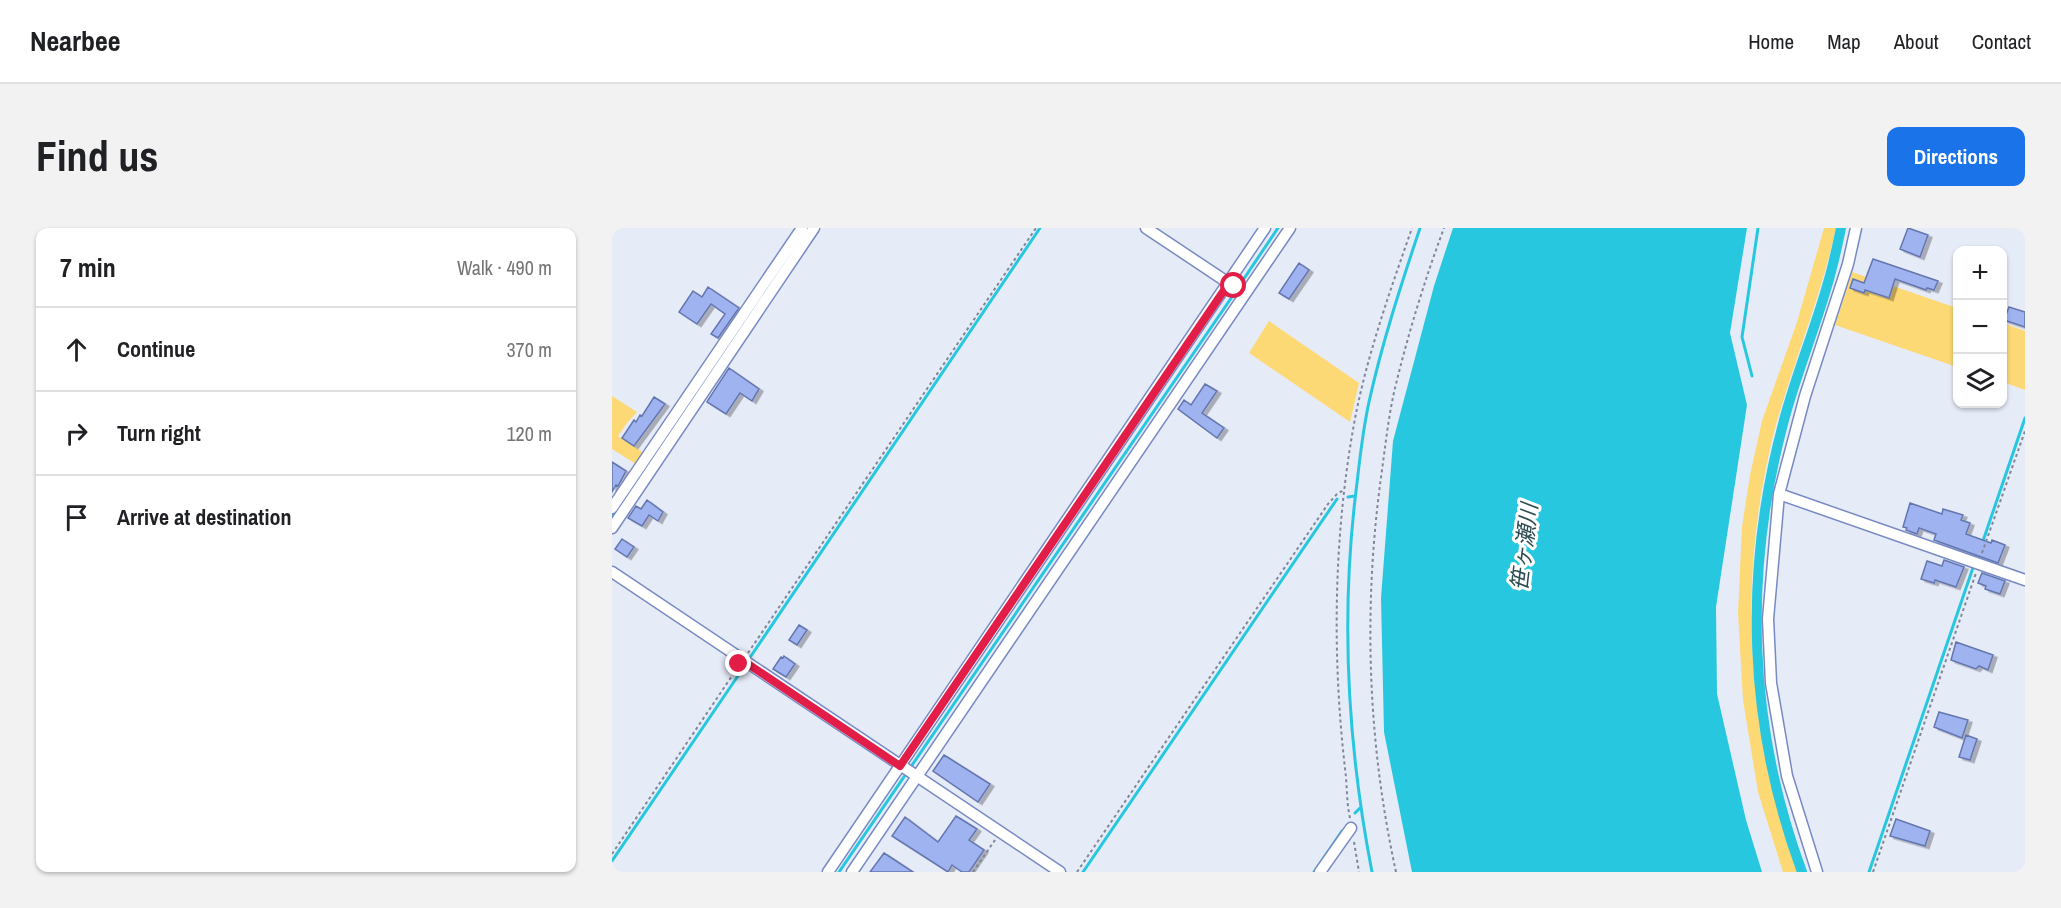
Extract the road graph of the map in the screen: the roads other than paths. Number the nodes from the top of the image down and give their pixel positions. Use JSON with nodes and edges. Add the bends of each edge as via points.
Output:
{"nodes":[{"id":1,"x":802,"y":228,"type":"edge"},
{"id":2,"x":814,"y":228,"type":"edge"},
{"id":3,"x":1146,"y":228,"type":"edge"},
{"id":4,"x":1265,"y":228,"type":"edge"},
{"id":5,"x":1290,"y":228,"type":"edge"},
{"id":6,"x":1856,"y":228,"type":"edge"},
{"id":7,"x":1237,"y":288,"type":"junction"},
{"id":8,"x":1779,"y":494,"type":"junction"},
{"id":9,"x":612,"y":508,"type":"edge"},
{"id":10,"x":612,"y":528,"type":"edge"},
{"id":11,"x":612,"y":572,"type":"edge"},
{"id":12,"x":2025,"y":580,"type":"edge"},
{"id":13,"x":908,"y":771,"type":"junction"},
{"id":14,"x":1351,"y":828,"type":"road end"},
{"id":15,"x":828,"y":872,"type":"edge"},
{"id":16,"x":852,"y":872,"type":"edge"},
{"id":17,"x":1060,"y":872,"type":"edge"},
{"id":18,"x":1320,"y":872,"type":"edge"},
{"id":19,"x":1817,"y":872,"type":"edge"}],
"edges":[{"from":1,"to":9,"type":"street"},
{"from":2,"to":10,"type":"street"},
{"from":3,"to":7,"type":"street"},
{"from":4,"to":7,"type":"street"},
{"from":5,"to":7,"type":"street"},
{"from":6,"to":8,"type":"street"},
{"from":7,"to":13,"type":"street"},
{"from":7,"to":13,"type":"street"},
{"from":8,"to":12,"type":"street"},
{"from":8,"to":19,"type":"street","via":[[1768,619],[1771,683],[1787,776]]},
{"from":11,"to":13,"type":"street"},
{"from":13,"to":15,"type":"street"},
{"from":13,"to":16,"type":"street"},
{"from":13,"to":17,"type":"street"},
{"from":14,"to":18,"type":"street"}]}
